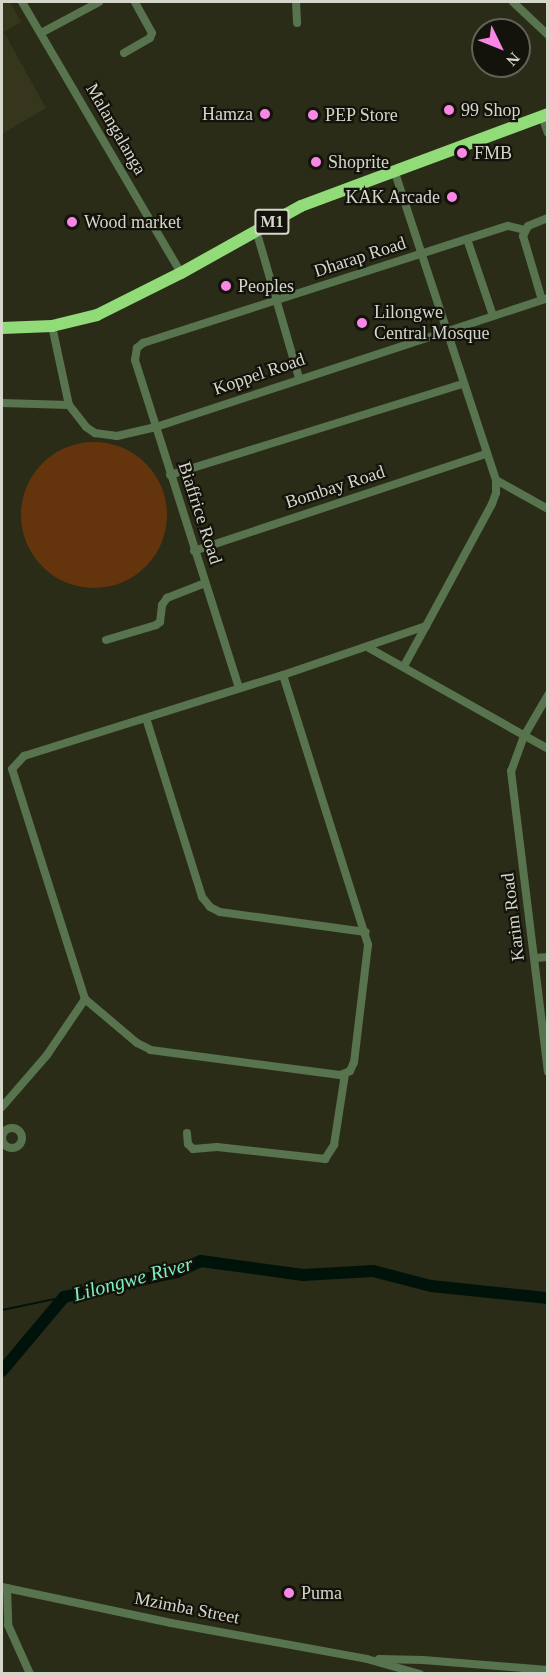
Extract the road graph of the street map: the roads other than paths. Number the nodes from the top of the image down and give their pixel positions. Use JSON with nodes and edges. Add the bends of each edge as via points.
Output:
{"nodes":[{"id":1,"x":22,"y":2,"type":"edge"},
{"id":2,"x":99,"y":2,"type":"edge"},
{"id":3,"x":135,"y":2,"type":"edge"},
{"id":4,"x":296,"y":2,"type":"edge"},
{"id":5,"x":513,"y":2,"type":"edge"},
{"id":6,"x":297,"y":23,"type":"dead end"},
{"id":7,"x":41,"y":33,"type":"junction"},
{"id":8,"x":548,"y":35,"type":"edge"},
{"id":9,"x":124,"y":53,"type":"dead end"},
{"id":10,"x":545,"y":115,"type":"edge"},
{"id":11,"x":548,"y":133,"type":"edge"},
{"id":12,"x":394,"y":170,"type":"junction"},
{"id":13,"x":548,"y":219,"type":"edge"},
{"id":14,"x":256,"y":230,"type":"junction"},
{"id":15,"x":525,"y":230,"type":"junction"},
{"id":16,"x":467,"y":239,"type":"junction"},
{"id":17,"x":422,"y":253,"type":"junction"},
{"id":18,"x":182,"y":273,"type":"junction"},
{"id":19,"x":545,"y":299,"type":"edge"},
{"id":20,"x":276,"y":302,"type":"junction"},
{"id":21,"x":493,"y":316,"type":"junction"},
{"id":22,"x":52,"y":326,"type":"junction"},
{"id":23,"x":2,"y":328,"type":"edge"},
{"id":24,"x":446,"y":331,"type":"junction"},
{"id":25,"x":137,"y":348,"type":"joint"},
{"id":26,"x":299,"y":378,"type":"junction"},
{"id":27,"x":463,"y":384,"type":"junction"},
{"id":28,"x":2,"y":402,"type":"edge"},
{"id":29,"x":69,"y":405,"type":"junction"},
{"id":30,"x":156,"y":427,"type":"junction"},
{"id":31,"x":486,"y":454,"type":"junction"},
{"id":32,"x":170,"y":475,"type":"junction"},
{"id":33,"x":496,"y":480,"type":"junction"},
{"id":34,"x":548,"y":509,"type":"edge"},
{"id":35,"x":194,"y":551,"type":"junction"},
{"id":36,"x":205,"y":583,"type":"junction"},
{"id":37,"x":426,"y":626,"type":"junction"},
{"id":38,"x":106,"y":640,"type":"dead end"},
{"id":39,"x":369,"y":648,"type":"junction"},
{"id":40,"x":404,"y":666,"type":"junction"},
{"id":41,"x":283,"y":675,"type":"junction"},
{"id":42,"x":239,"y":688,"type":"junction"},
{"id":43,"x":548,"y":695,"type":"edge"},
{"id":44,"x":146,"y":718,"type":"junction"},
{"id":45,"x":524,"y":736,"type":"junction"},
{"id":46,"x":548,"y":749,"type":"edge"},
{"id":47,"x":366,"y":932,"type":"junction"},
{"id":48,"x":548,"y":957,"type":"edge"},
{"id":49,"x":535,"y":958,"type":"junction"},
{"id":50,"x":85,"y":999,"type":"junction"},
{"id":51,"x":548,"y":1072,"type":"edge"},
{"id":52,"x":345,"y":1074,"type":"junction"},
{"id":53,"x":2,"y":1107,"type":"edge"},
{"id":54,"x":187,"y":1133,"type":"dead end"},
{"id":55,"x":4,"y":1587,"type":"edge"},
{"id":56,"x":367,"y":1659,"type":"junction"},
{"id":57,"x":548,"y":1670,"type":"edge"},
{"id":58,"x":30,"y":1674,"type":"edge"},
{"id":59,"x":420,"y":1674,"type":"edge"}],
"edges":[{"from":1,"to":7,"type":"street","name":"Malangalanga"},
{"from":2,"to":7,"type":"street"},
{"from":3,"to":9,"type":"street","via":[[152,33]]},
{"from":4,"to":6,"type":"street"},
{"from":5,"to":8,"type":"street"},
{"from":7,"to":18,"type":"street","name":"Malangalanga"},
{"from":10,"to":11,"type":"street"},
{"from":10,"to":12,"type":"highway","number":"M1"},
{"from":12,"to":14,"type":"highway","number":"M1","via":[[327,195]]},
{"from":12,"to":17,"type":"street"},
{"from":13,"to":15,"type":"street"},
{"from":14,"to":18,"type":"highway","number":"M1"},
{"from":14,"to":20,"type":"street"},
{"from":15,"to":16,"type":"street","name":"Dharap Road","via":[[508,226]]},
{"from":15,"to":19,"type":"street","via":[[523,240]]},
{"from":16,"to":17,"type":"street","name":"Dharap Road"},
{"from":16,"to":21,"type":"street"},
{"from":17,"to":20,"type":"street","name":"Dharap Road"},
{"from":17,"to":24,"type":"street"},
{"from":18,"to":22,"type":"highway","number":"M1","via":[[97,315]]},
{"from":19,"to":21,"type":"street","name":"Koppel Road"},
{"from":20,"to":25,"type":"street","name":"Dharap Road"},
{"from":20,"to":26,"type":"street"},
{"from":21,"to":24,"type":"street","name":"Koppel Road"},
{"from":22,"to":23,"type":"highway","number":"M1"},
{"from":22,"to":29,"type":"street","name":"Koppel Road"},
{"from":24,"to":26,"type":"street","name":"Koppel Road"},
{"from":24,"to":27,"type":"street"},
{"from":25,"to":30,"type":"street","name":"Biaffrice Road","via":[[135,360]]},
{"from":26,"to":30,"type":"street","name":"Koppel Road"},
{"from":27,"to":31,"type":"street"},
{"from":27,"to":32,"type":"street"},
{"from":28,"to":29,"type":"street"},
{"from":29,"to":30,"type":"street","name":"Koppel Road","via":[[86,427],[105,435]]},
{"from":30,"to":32,"type":"street","name":"Biaffrice Road"},
{"from":31,"to":33,"type":"street"},
{"from":31,"to":35,"type":"street","name":"Bombay Road"},
{"from":32,"to":35,"type":"street","name":"Biaffrice Road"},
{"from":33,"to":34,"type":"street"},
{"from":33,"to":37,"type":"street","via":[[492,504]]},
{"from":35,"to":36,"type":"street","name":"Biaffrice Road"},
{"from":36,"to":38,"type":"street","via":[[167,598],[156,625]]},
{"from":36,"to":42,"type":"street","name":"Biaffrice Road"},
{"from":37,"to":39,"type":"street"},
{"from":37,"to":40,"type":"street"},
{"from":39,"to":40,"type":"street"},
{"from":39,"to":41,"type":"street"},
{"from":40,"to":45,"type":"street"},
{"from":41,"to":42,"type":"street"},
{"from":41,"to":47,"type":"street"},
{"from":42,"to":44,"type":"street"},
{"from":43,"to":45,"type":"street","name":"Karim Road"},
{"from":44,"to":47,"type":"street","via":[[205,902],[220,912]]},
{"from":44,"to":50,"type":"street","via":[[24,756],[12,770]]},
{"from":45,"to":46,"type":"street"},
{"from":45,"to":49,"type":"street","name":"Karim Road","via":[[511,779]]},
{"from":47,"to":52,"type":"street","via":[[368,960],[356,1050],[353,1066]]},
{"from":48,"to":49,"type":"street"},
{"from":49,"to":51,"type":"street","name":"Karim Road"},
{"from":50,"to":52,"type":"street","via":[[137,1043],[151,1050]]},
{"from":50,"to":53,"type":"street","via":[[47,1055]]},
{"from":52,"to":54,"type":"street","via":[[334,1144],[325,1159],[217,1147],[193,1149]]},
{"from":55,"to":56,"type":"street","name":"Mzimba Street"},
{"from":55,"to":58,"type":"street","via":[[8,1625]]},
{"from":56,"to":57,"type":"street","name":"Mzimba Street"},
{"from":56,"to":59,"type":"street","name":"Mzimba Street"}]}
